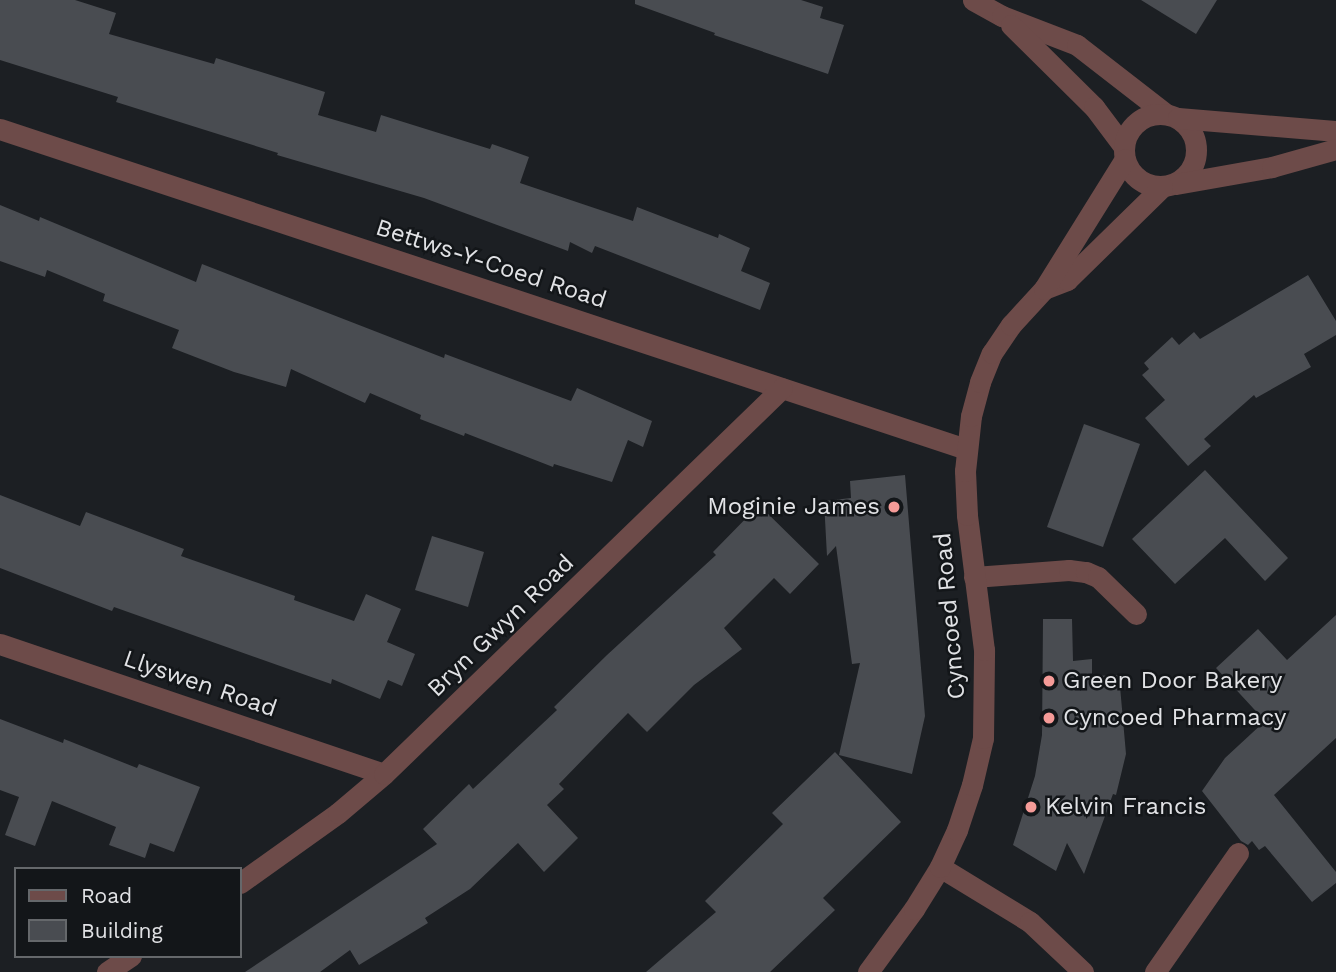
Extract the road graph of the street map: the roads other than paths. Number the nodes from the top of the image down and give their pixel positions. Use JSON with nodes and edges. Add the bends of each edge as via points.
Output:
{"nodes":[{"id":1,"x":973,"y":0,"type":"edge"},
{"id":2,"x":1002,"y":16,"type":"junction"},
{"id":3,"x":1172,"y":116,"type":"junction"},
{"id":4,"x":0,"y":129,"type":"edge"},
{"id":5,"x":1336,"y":131,"type":"edge"},
{"id":6,"x":1336,"y":149,"type":"edge"},
{"id":7,"x":1124,"y":153,"type":"junction"},
{"id":8,"x":1169,"y":185,"type":"junction"},
{"id":9,"x":1044,"y":289,"type":"junction"},
{"id":10,"x":782,"y":388,"type":"junction"},
{"id":11,"x":966,"y":449,"type":"junction"},
{"id":12,"x":974,"y":577,"type":"junction"},
{"id":13,"x":1136,"y":614,"type":"dead end"},
{"id":14,"x":0,"y":645,"type":"edge"},
{"id":15,"x":384,"y":774,"type":"junction"},
{"id":16,"x":1238,"y":853,"type":"dead end"},
{"id":17,"x":940,"y":867,"type":"junction"},
{"id":18,"x":242,"y":882,"type":"edge"},
{"id":19,"x":128,"y":958,"type":"edge"},
{"id":20,"x":107,"y":972,"type":"edge"},
{"id":21,"x":868,"y":972,"type":"edge"},
{"id":22,"x":1083,"y":972,"type":"edge"},
{"id":23,"x":1155,"y":972,"type":"edge"}],
"edges":[{"from":1,"to":2,"type":"street"},
{"from":2,"to":3,"type":"street","via":[[1077,46]]},
{"from":2,"to":7,"type":"street","via":[[1094,107]]},
{"from":3,"to":5,"type":"street"},
{"from":3,"to":7,"type":"street","via":[[1143,117],[1134,124]]},
{"from":3,"to":8,"type":"street","via":[[1194,135],[1197,146],[1192,169]]},
{"from":4,"to":10,"type":"street","name":"Bettws-Y-Coed Road"},
{"from":6,"to":8,"type":"street","via":[[1272,167]]},
{"from":7,"to":8,"type":"street","via":[[1138,180]]},
{"from":7,"to":9,"type":"street","name":"Cyncoed Road"},
{"from":8,"to":9,"type":"street","name":"Cyncoed Road","via":[[1067,280]]},
{"from":9,"to":11,"type":"street","name":"Cyncoed Road","via":[[992,353],[980,382]]},
{"from":10,"to":11,"type":"street","name":"Bettws-Y-Coed Road"},
{"from":10,"to":15,"type":"street","name":"Bryn Gwyn Road"},
{"from":11,"to":12,"type":"street","name":"Cyncoed Road"},
{"from":12,"to":13,"type":"street","via":[[1086,572],[1098,577]]},
{"from":12,"to":17,"type":"street","name":"Cyncoed Road","via":[[984,650],[983,737],[972,785]]},
{"from":14,"to":15,"type":"street","name":"Llyswen Road"},
{"from":15,"to":18,"type":"street","name":"Bryn Gwyn Road"},
{"from":16,"to":23,"type":"street"},
{"from":17,"to":21,"type":"street","name":"Cyncoed Road"},
{"from":17,"to":22,"type":"street","via":[[1030,922]]},
{"from":19,"to":20,"type":"street"}]}
